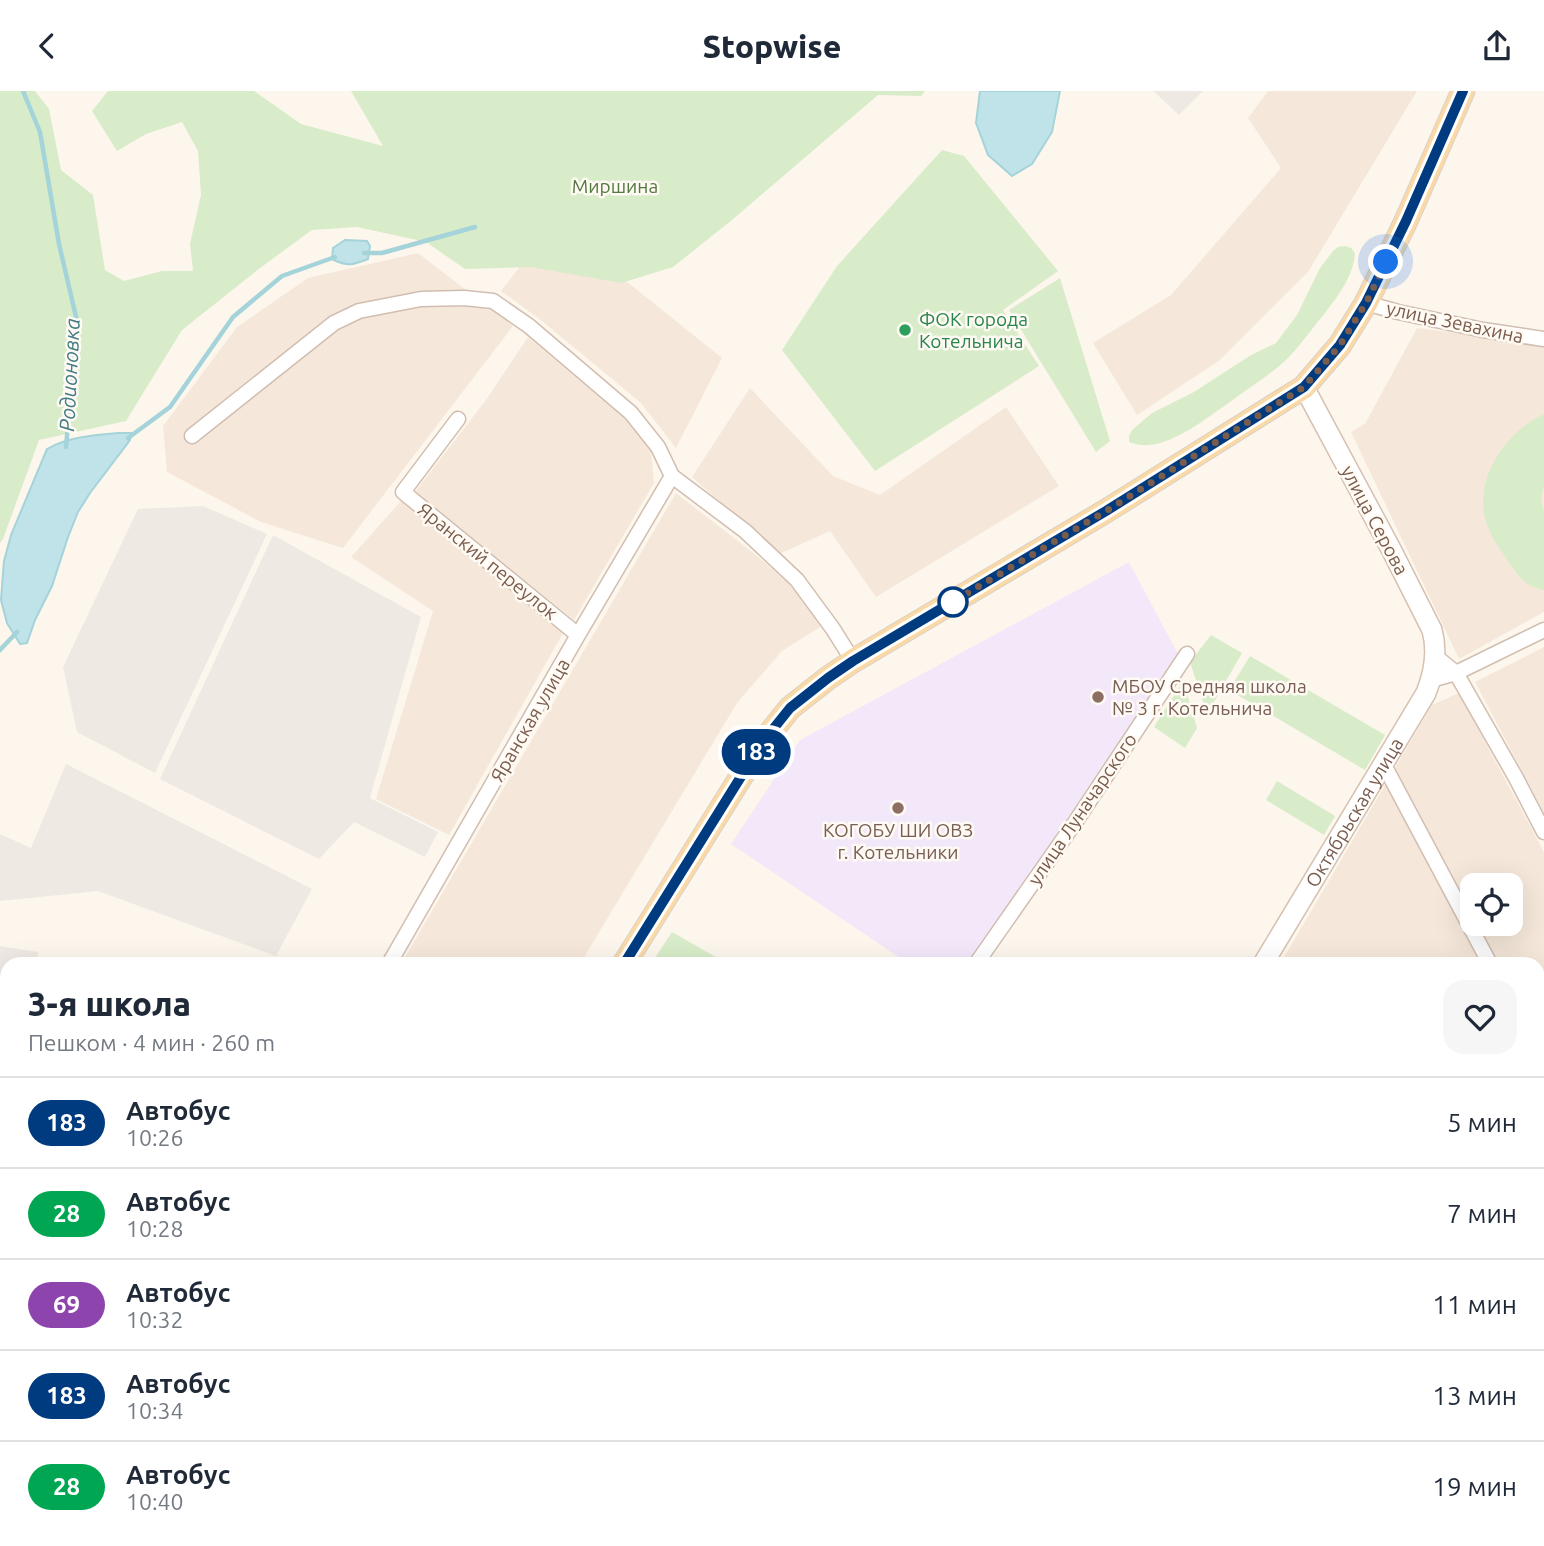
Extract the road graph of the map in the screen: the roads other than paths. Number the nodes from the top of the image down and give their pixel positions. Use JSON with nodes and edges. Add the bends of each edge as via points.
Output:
{"nodes":[{"id":1,"x":1463,"y":91,"type":"edge"},
{"id":2,"x":1366,"y":303,"type":"junction"},
{"id":3,"x":1544,"y":339,"type":"edge"},
{"id":4,"x":1304,"y":387,"type":"junction"},
{"id":5,"x":458,"y":419,"type":"dead end"},
{"id":6,"x":192,"y":436,"type":"dead end"},
{"id":7,"x":672,"y":476,"type":"junction"},
{"id":8,"x":1544,"y":630,"type":"edge"},
{"id":9,"x":578,"y":635,"type":"junction"},
{"id":10,"x":1187,"y":654,"type":"dead end"},
{"id":11,"x":1435,"y":656,"type":"junction"},
{"id":12,"x":853,"y":661,"type":"junction"},
{"id":13,"x":1456,"y":673,"type":"junction"},
{"id":14,"x":1431,"y":680,"type":"junction"},
{"id":15,"x":1383,"y":763,"type":"junction"},
{"id":16,"x":1544,"y":832,"type":"edge"},
{"id":17,"x":393,"y":957,"type":"edge"},
{"id":18,"x":628,"y":957,"type":"edge"},
{"id":19,"x":981,"y":957,"type":"edge"},
{"id":20,"x":1272,"y":957,"type":"edge"},
{"id":21,"x":1486,"y":957,"type":"edge"}],
"edges":[{"from":1,"to":2,"type":"main road"},
{"from":2,"to":3,"type":"street","name":"улица Зевахина"},
{"from":2,"to":4,"type":"main road","via":[[1340,345]]},
{"from":4,"to":11,"type":"street","name":"улица Серова","via":[[1432,630]]},
{"from":4,"to":12,"type":"main road"},
{"from":5,"to":9,"type":"street","name":"Яранский переулок","via":[[403,492]]},
{"from":6,"to":7,"type":"street","via":[[334,323],[359,311],[421,299],[464,298],[493,301],[631,413],[658,446]]},
{"from":7,"to":9,"type":"street","name":"Яранская улица"},
{"from":7,"to":12,"type":"street","via":[[746,531],[797,580]]},
{"from":8,"to":13,"type":"street"},
{"from":9,"to":17,"type":"street","name":"Яранская улица"},
{"from":10,"to":19,"type":"street","name":"улица Луначарского"},
{"from":11,"to":13,"type":"street"},
{"from":11,"to":14,"type":"street","name":"Октябрьская улица"},
{"from":12,"to":18,"type":"main road","via":[[790,708],[762,743]]},
{"from":13,"to":14,"type":"street"},
{"from":13,"to":16,"type":"street"},
{"from":14,"to":15,"type":"street","name":"Октябрьская улица"},
{"from":15,"to":20,"type":"street","name":"Октябрьская улица"},
{"from":15,"to":21,"type":"street"}]}
